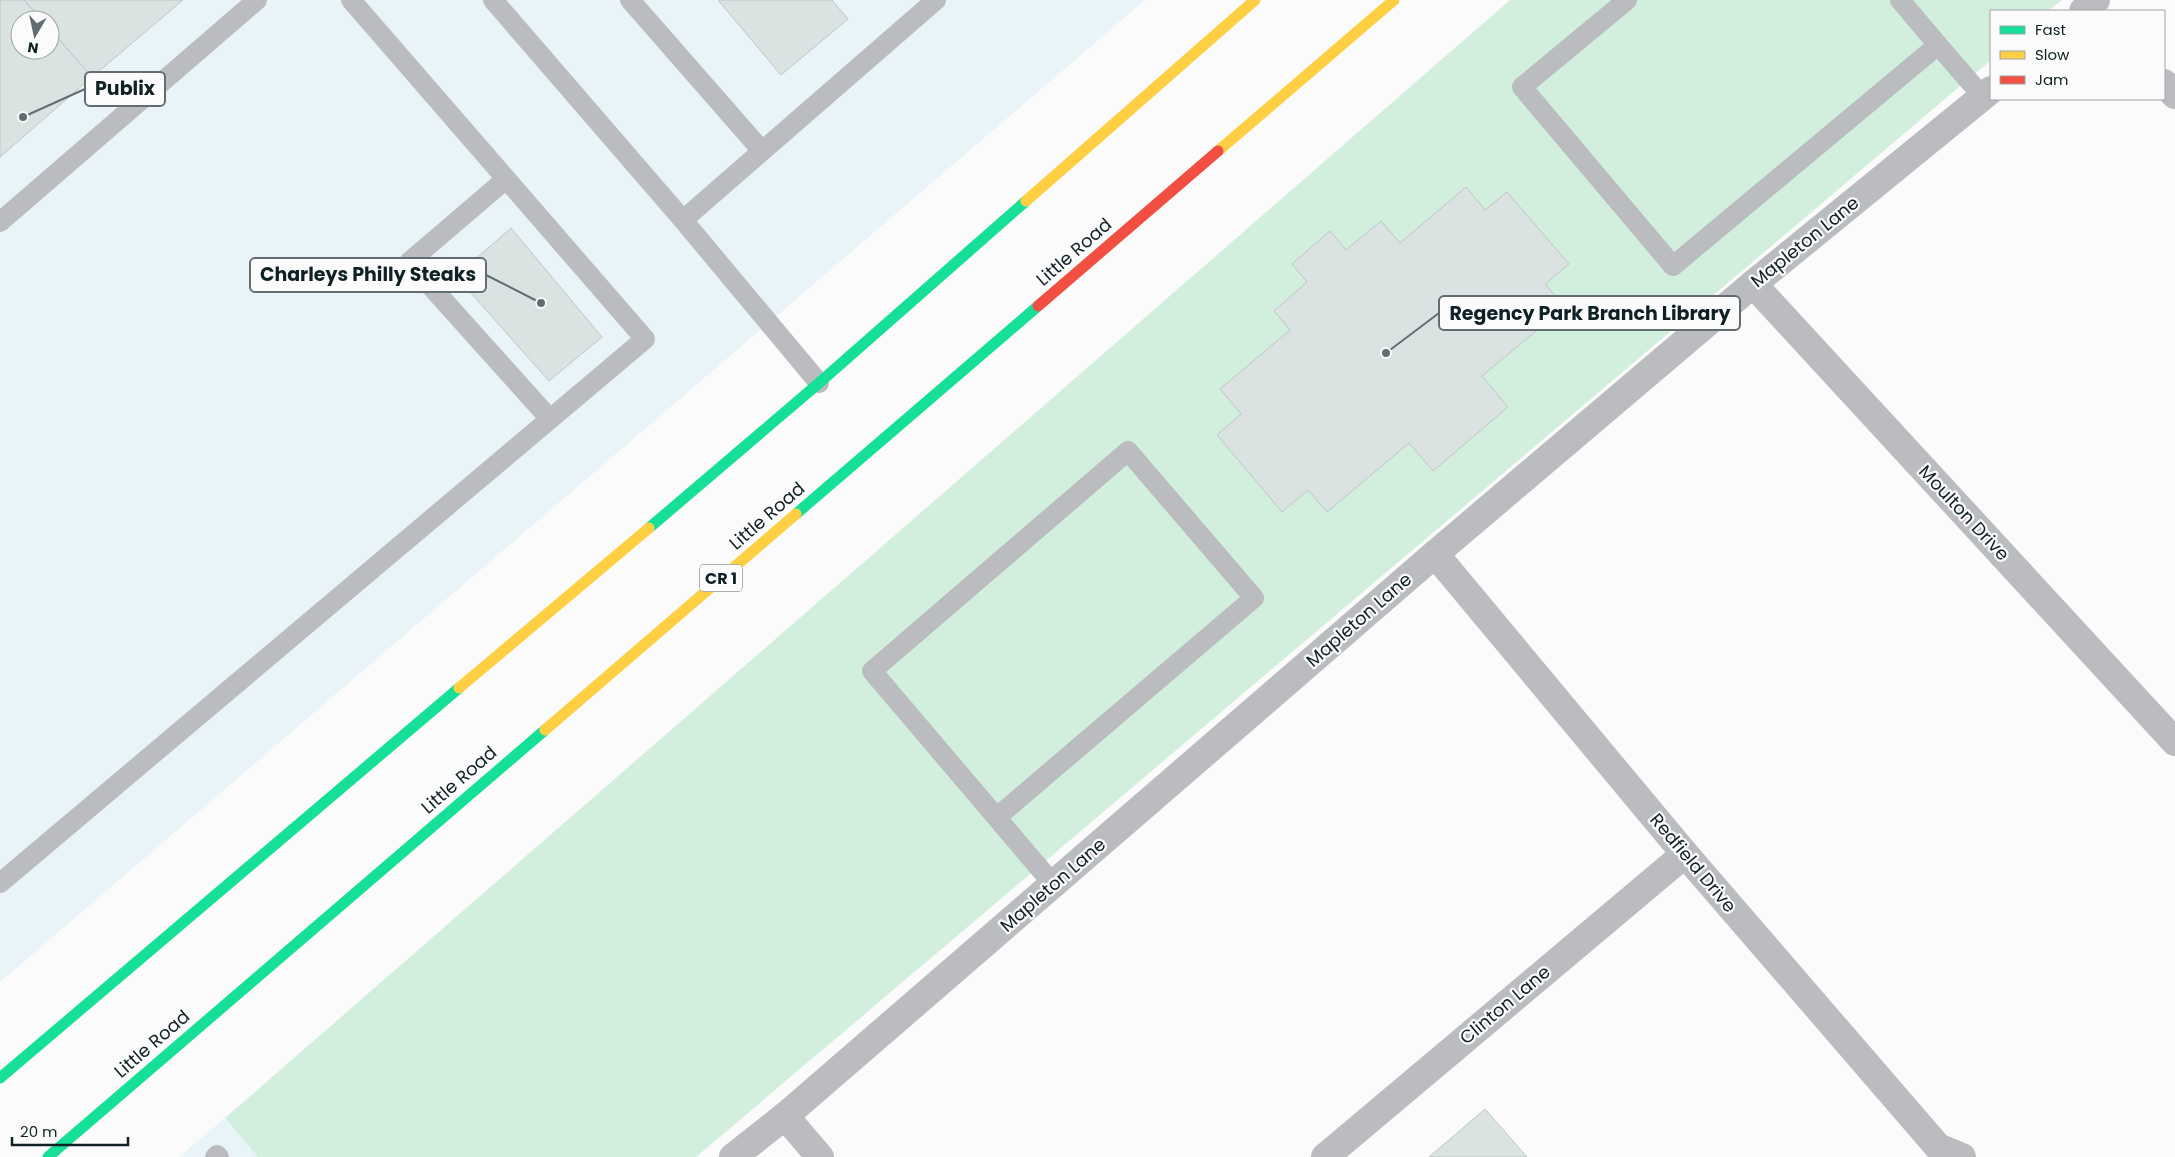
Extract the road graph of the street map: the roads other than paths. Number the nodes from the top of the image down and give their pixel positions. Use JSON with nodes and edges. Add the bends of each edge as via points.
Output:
{"nodes":[{"id":1,"x":258,"y":0,"type":"edge"},
{"id":2,"x":351,"y":0,"type":"edge"},
{"id":3,"x":493,"y":0,"type":"edge"},
{"id":4,"x":630,"y":0,"type":"edge"},
{"id":5,"x":1255,"y":0,"type":"edge"},
{"id":6,"x":1394,"y":0,"type":"edge"},
{"id":7,"x":1900,"y":0,"type":"edge"},
{"id":8,"x":934,"y":1,"type":"edge"},
{"id":9,"x":1614,"y":4,"type":"edge"},
{"id":10,"x":1938,"y":45,"type":"junction"},
{"id":11,"x":2165,"y":84,"type":"edge"},
{"id":12,"x":1987,"y":93,"type":"edge"},
{"id":13,"x":2175,"y":95,"type":"edge"},
{"id":14,"x":762,"y":151,"type":"junction"},
{"id":15,"x":506,"y":179,"type":"junction"},
{"id":16,"x":683,"y":220,"type":"junction"},
{"id":17,"x":0,"y":222,"type":"edge"},
{"id":18,"x":1753,"y":284,"type":"junction"},
{"id":19,"x":819,"y":383,"type":"junction"},
{"id":20,"x":550,"y":419,"type":"junction"},
{"id":21,"x":1435,"y":554,"type":"junction"},
{"id":22,"x":2175,"y":742,"type":"edge"},
{"id":23,"x":997,"y":817,"type":"junction"},
{"id":24,"x":1684,"y":854,"type":"junction"},
{"id":25,"x":0,"y":883,"type":"edge"},
{"id":26,"x":1053,"y":884,"type":"junction"},
{"id":27,"x":0,"y":1078,"type":"edge"},
{"id":28,"x":785,"y":1116,"type":"junction"},
{"id":29,"x":48,"y":1157,"type":"edge"},
{"id":30,"x":215,"y":1157,"type":"edge"},
{"id":31,"x":219,"y":1157,"type":"edge"},
{"id":32,"x":733,"y":1157,"type":"edge"},
{"id":33,"x":820,"y":1157,"type":"edge"},
{"id":34,"x":1325,"y":1157,"type":"edge"},
{"id":35,"x":1962,"y":1157,"type":"edge"}],
"edges":[{"from":1,"to":17,"type":"lane"},
{"from":2,"to":15,"type":"lane"},
{"from":3,"to":16,"type":"lane"},
{"from":4,"to":14,"type":"lane"},
{"from":5,"to":19,"type":"main road"},
{"from":6,"to":29,"type":"main road","name":"Little Road","number":"CR 1"},
{"from":7,"to":10,"type":"lane"},
{"from":8,"to":14,"type":"lane"},
{"from":9,"to":10,"type":"lane","via":[[1522,88],[1673,266]]},
{"from":10,"to":12,"type":"lane"},
{"from":11,"to":13,"type":"street"},
{"from":12,"to":18,"type":"street","name":"Mapleton Lane"},
{"from":14,"to":16,"type":"lane"},
{"from":15,"to":20,"type":"lane","via":[[645,339]]},
{"from":15,"to":20,"type":"lane","via":[[409,262]]},
{"from":16,"to":19,"type":"lane"},
{"from":18,"to":21,"type":"street","name":"Mapleton Lane"},
{"from":18,"to":22,"type":"street","name":"Moulton Drive"},
{"from":19,"to":27,"type":"main road"},
{"from":20,"to":25,"type":"lane"},
{"from":21,"to":24,"type":"street","name":"Redfield Drive"},
{"from":21,"to":26,"type":"street","name":"Mapleton Lane"},
{"from":23,"to":23,"type":"lane","via":[[872,670],[1128,451],[1254,598]]},
{"from":23,"to":26,"type":"lane"},
{"from":24,"to":34,"type":"street","name":"Clinton Lane"},
{"from":24,"to":35,"type":"street","name":"Redfield Drive","via":[[1938,1147]]},
{"from":26,"to":28,"type":"street","name":"Mapleton Lane"},
{"from":28,"to":32,"type":"street","name":"Mapleton Lane"},
{"from":28,"to":33,"type":"street"},
{"from":30,"to":31,"type":"lane"}]}
